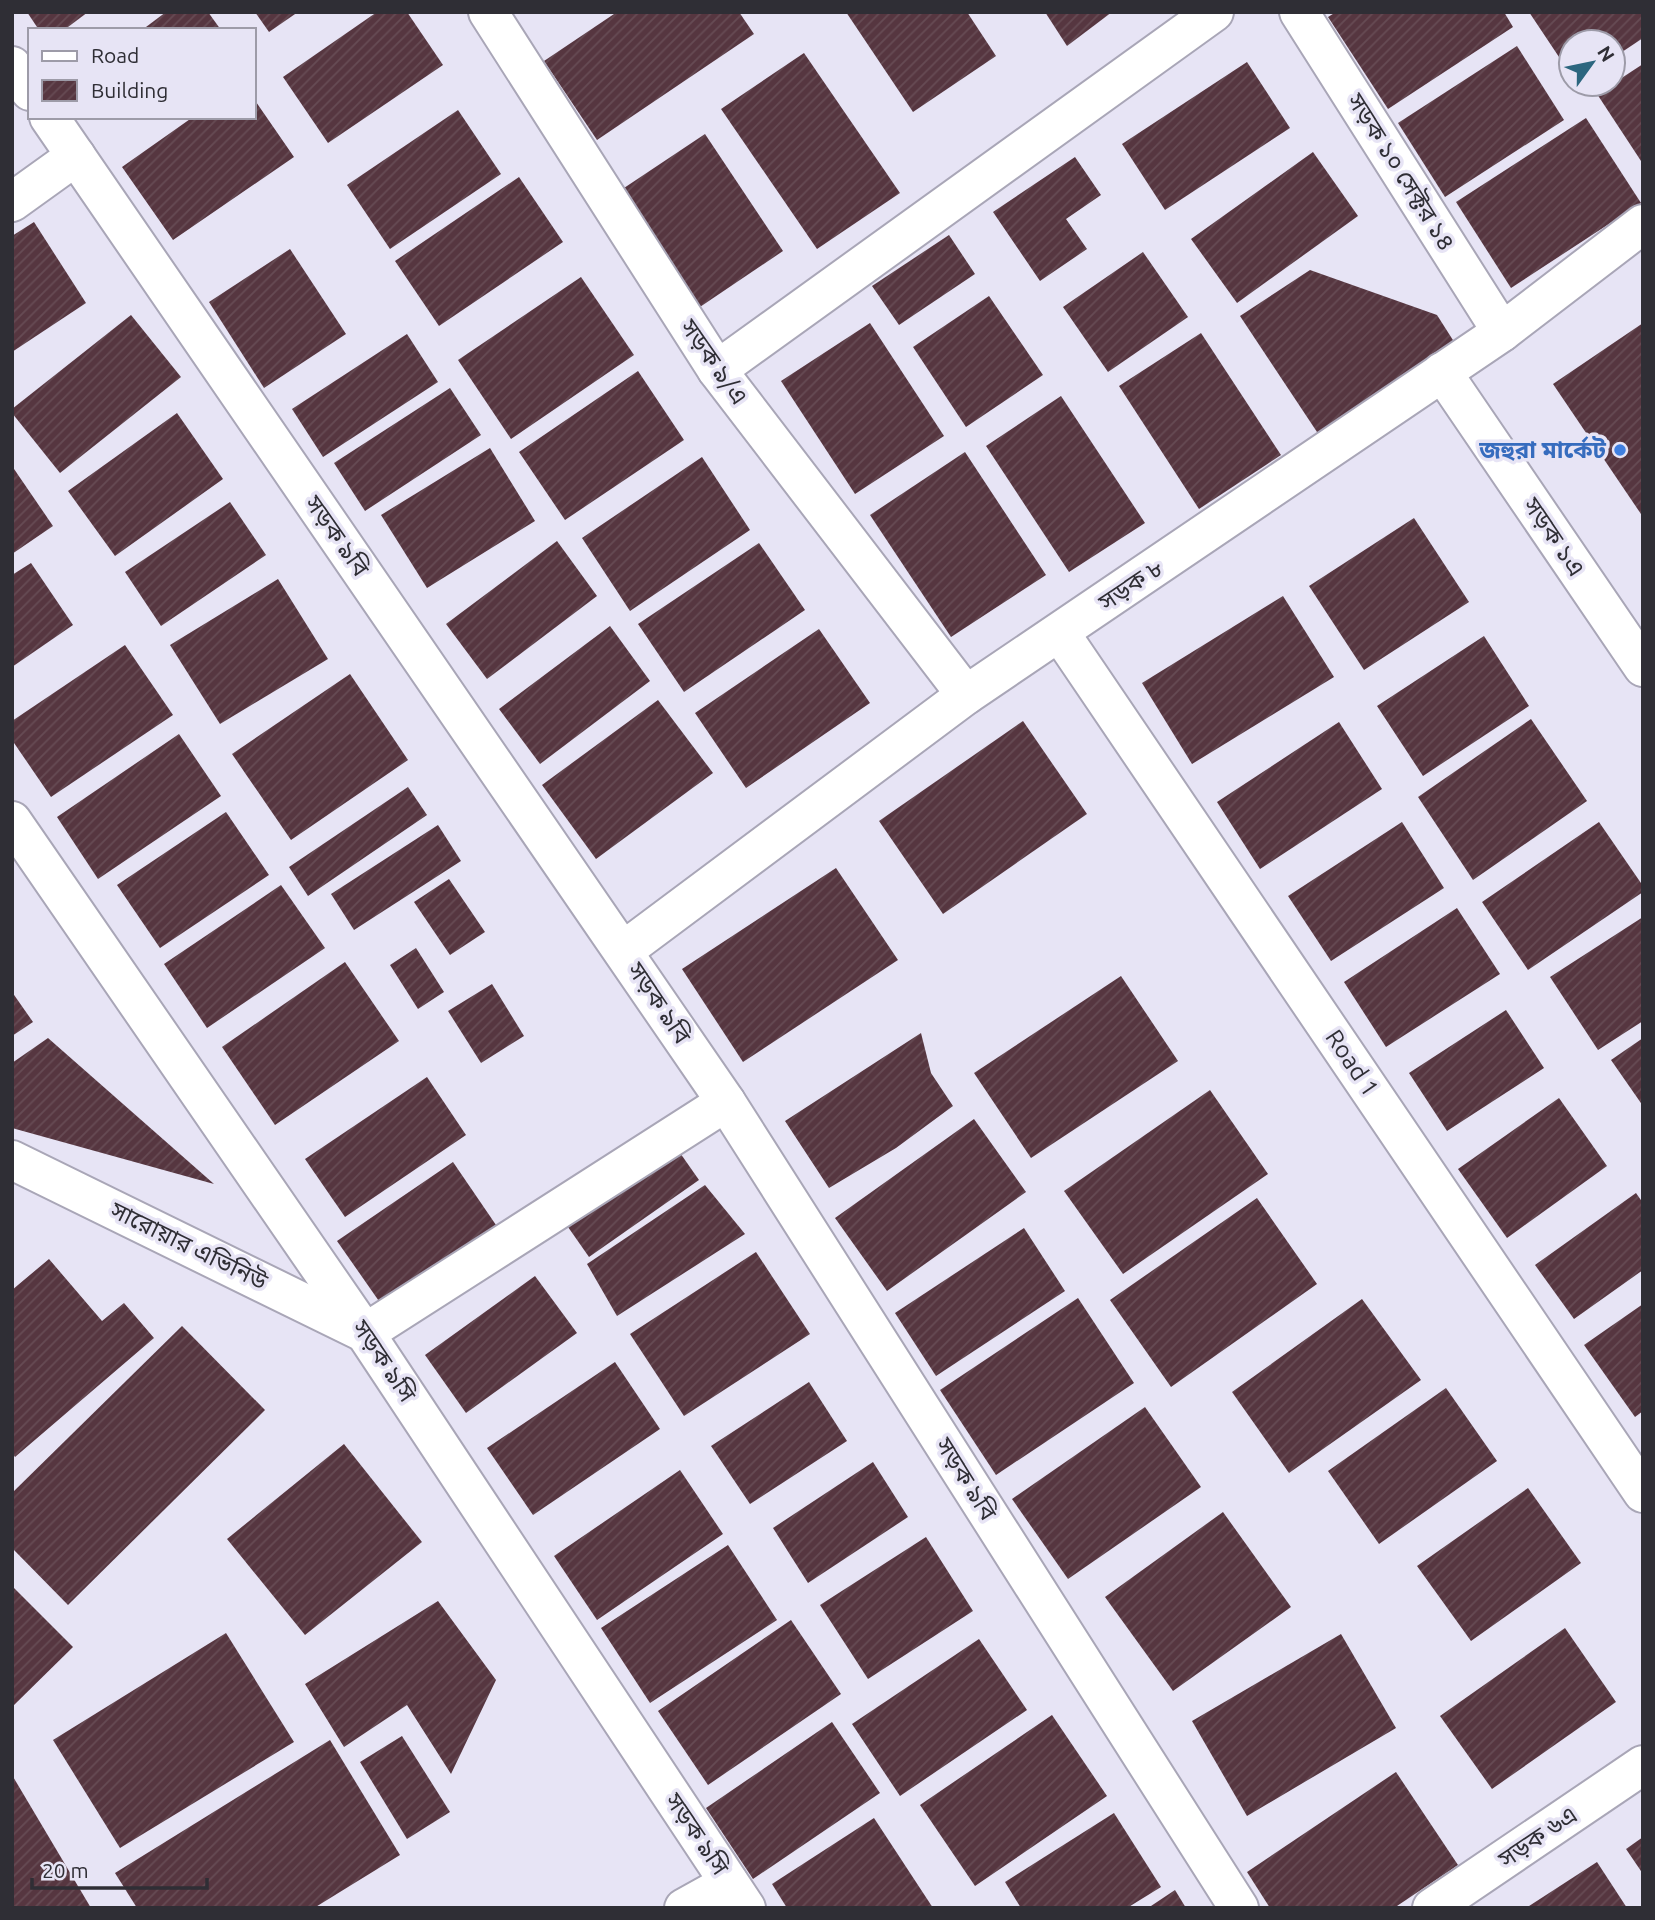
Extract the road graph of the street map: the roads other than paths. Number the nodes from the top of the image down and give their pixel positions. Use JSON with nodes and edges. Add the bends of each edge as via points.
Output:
{"nodes":[{"id":1,"x":488,"y":12,"type":"edge"},
{"id":2,"x":1213,"y":12,"type":"edge"},
{"id":3,"x":1299,"y":12,"type":"edge"},
{"id":4,"x":12,"y":66,"type":"edge"},
{"id":5,"x":28,"y":87,"type":"edge"},
{"id":6,"x":50,"y":119,"type":"edge"},
{"id":7,"x":76,"y":156,"type":"junction"},
{"id":8,"x":12,"y":202,"type":"edge"},
{"id":9,"x":1643,"y":224,"type":"edge"},
{"id":10,"x":1502,"y":332,"type":"junction"},
{"id":11,"x":717,"y":370,"type":"junction"},
{"id":12,"x":1442,"y":372,"type":"junction"},
{"id":13,"x":1060,"y":634,"type":"junction"},
{"id":14,"x":1643,"y":667,"type":"edge"},
{"id":15,"x":966,"y":695,"type":"junction"},
{"id":16,"x":12,"y":821,"type":"edge"},
{"id":17,"x":623,"y":951,"type":"junction"},
{"id":18,"x":726,"y":1102,"type":"junction"},
{"id":19,"x":12,"y":1160,"type":"edge"},
{"id":20,"x":365,"y":1334,"type":"junction"},
{"id":21,"x":1643,"y":1493,"type":"edge"},
{"id":22,"x":1643,"y":1765,"type":"edge"},
{"id":23,"x":738,"y":1895,"type":"edge"},
{"id":24,"x":684,"y":1908,"type":"edge"},
{"id":25,"x":1239,"y":1908,"type":"edge"},
{"id":26,"x":1432,"y":1908,"type":"edge"}],
"edges":[{"from":1,"to":11,"type":"street","name":"সড়ক ৯/এ"},
{"from":2,"to":11,"type":"street"},
{"from":3,"to":10,"type":"street","name":"সড়ক ১০ সেক্টর ১৪"},
{"from":4,"to":5,"type":"street"},
{"from":6,"to":7,"type":"street","name":"সড়ক ৯বি"},
{"from":7,"to":8,"type":"street"},
{"from":7,"to":17,"type":"street","name":"সড়ক ৯বি"},
{"from":9,"to":10,"type":"street","name":"সড়ক ৮"},
{"from":10,"to":12,"type":"street","name":"সড়ক ৮"},
{"from":11,"to":15,"type":"street","name":"সড়ক ৯/এ"},
{"from":12,"to":13,"type":"street","name":"সড়ক ৮"},
{"from":12,"to":14,"type":"street","name":"সড়ক ১এ"},
{"from":13,"to":15,"type":"street","name":"সড়ক ৮"},
{"from":13,"to":21,"type":"street","name":"Road 1"},
{"from":15,"to":17,"type":"street","name":"সড়ক ৮"},
{"from":16,"to":20,"type":"street","name":"সড়ক ৯সি"},
{"from":17,"to":18,"type":"street","name":"সড়ক ৯বি"},
{"from":18,"to":20,"type":"street"},
{"from":18,"to":25,"type":"street","name":"সড়ক ৯বি"},
{"from":19,"to":20,"type":"street","name":"সারোয়ার এভিনিউ"},
{"from":20,"to":23,"type":"street","name":"সড়ক ৯সি"},
{"from":22,"to":26,"type":"street","name":"সড়ক ৬এ"},
{"from":23,"to":24,"type":"street"}]}
